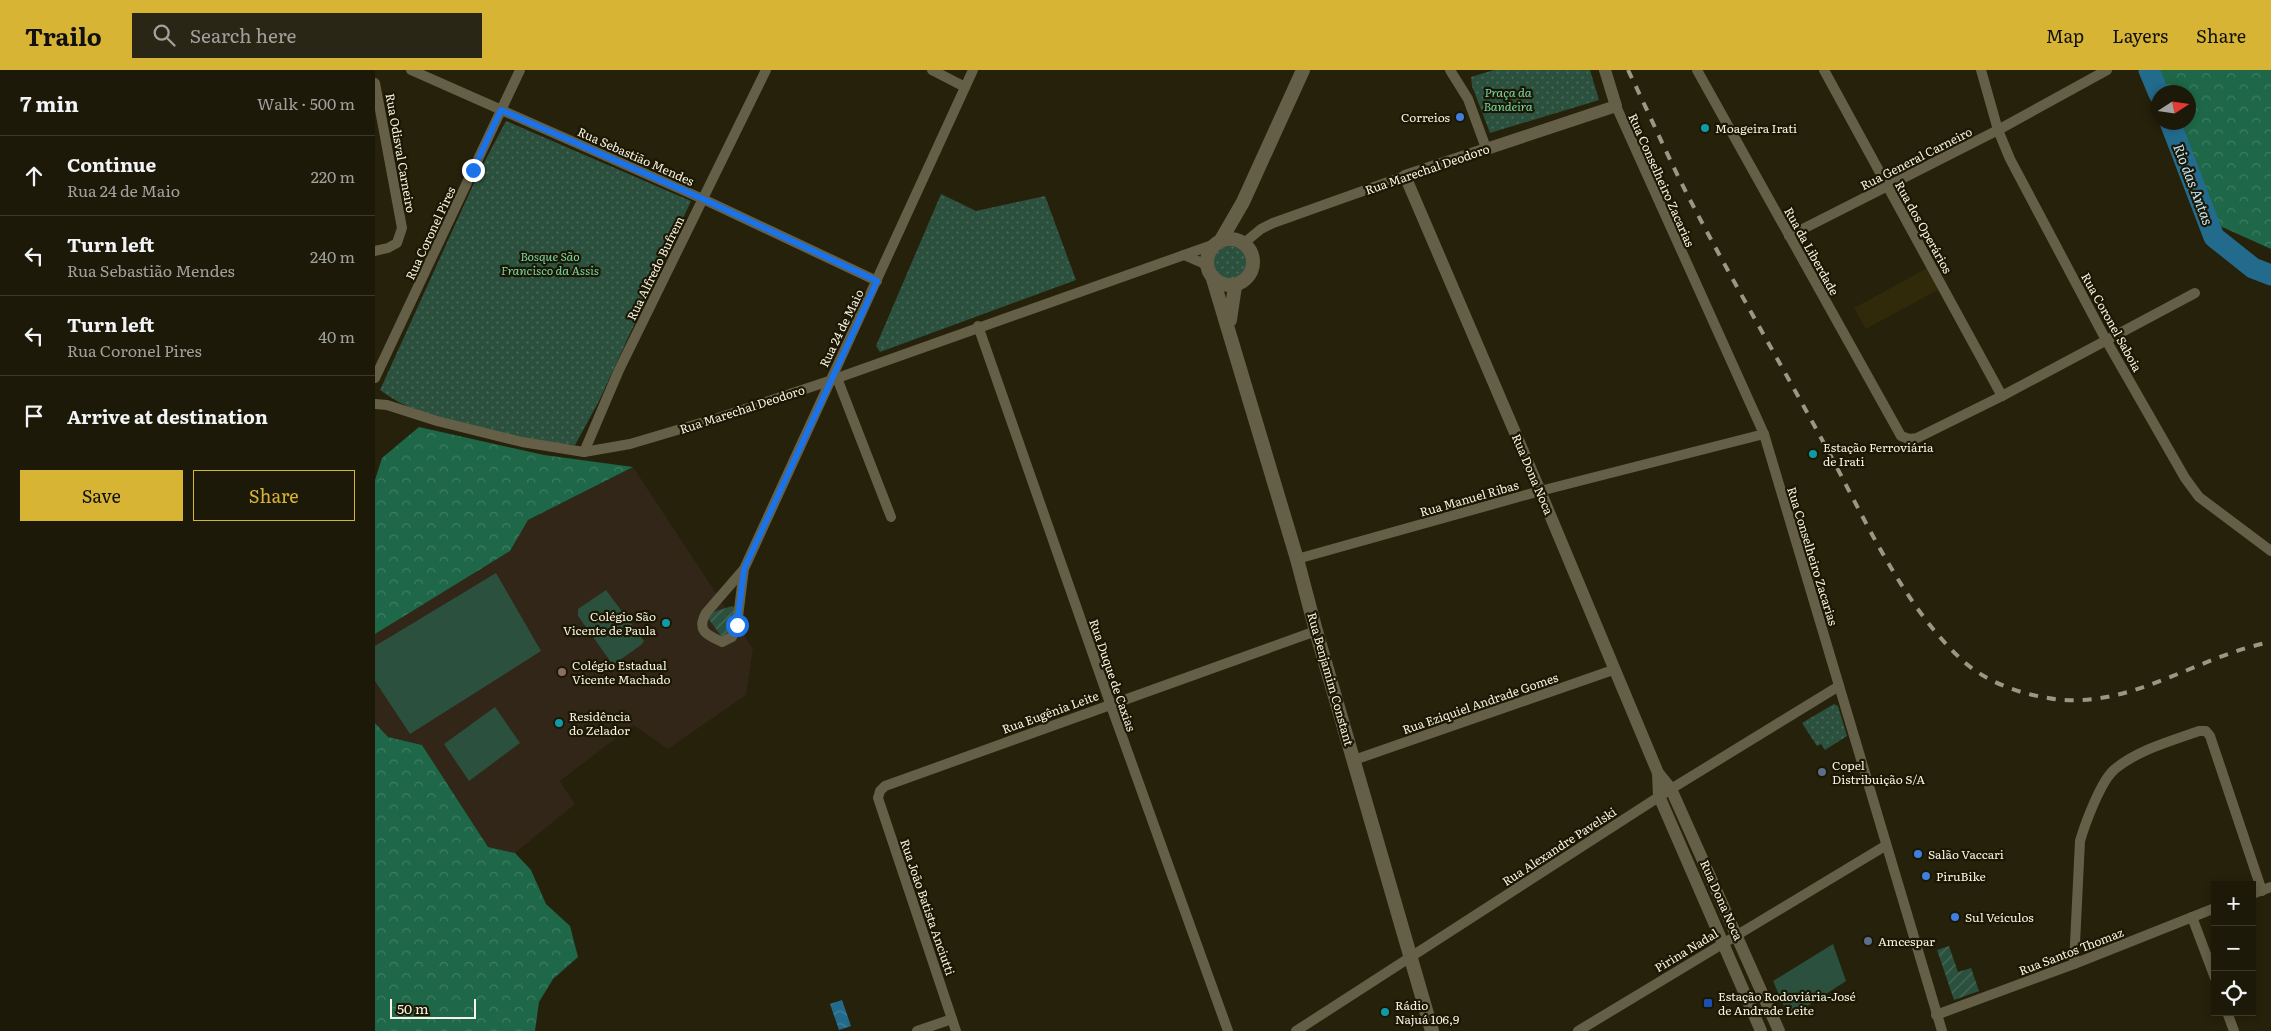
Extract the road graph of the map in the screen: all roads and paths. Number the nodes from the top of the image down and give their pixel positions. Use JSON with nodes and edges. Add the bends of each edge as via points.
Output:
{"nodes":[{"id":1,"x":411,"y":70,"type":"edge"},
{"id":2,"x":519,"y":70,"type":"edge"},
{"id":3,"x":932,"y":70,"type":"edge"},
{"id":4,"x":973,"y":70,"type":"edge"},
{"id":5,"x":1303,"y":70,"type":"edge"},
{"id":6,"x":1450,"y":70,"type":"edge"},
{"id":7,"x":1605,"y":70,"type":"edge"},
{"id":8,"x":1697,"y":70,"type":"edge"},
{"id":9,"x":1824,"y":70,"type":"edge"},
{"id":10,"x":1981,"y":70,"type":"edge"},
{"id":11,"x":2107,"y":70,"type":"edge"},
{"id":12,"x":763,"y":71,"type":"edge"},
{"id":13,"x":375,"y":83,"type":"edge"},
{"id":14,"x":965,"y":86,"type":"junction"},
{"id":15,"x":1616,"y":106,"type":"junction"},
{"id":16,"x":501,"y":110,"type":"junction"},
{"id":17,"x":1998,"y":130,"type":"junction"},
{"id":18,"x":1486,"y":148,"type":"junction"},
{"id":19,"x":1405,"y":176,"type":"junction"},
{"id":20,"x":1888,"y":186,"type":"junction"},
{"id":21,"x":703,"y":199,"type":"junction"},
{"id":22,"x":1243,"y":202,"type":"junction"},
{"id":23,"x":1789,"y":236,"type":"junction"},
{"id":24,"x":1240,"y":241,"type":"junction"},
{"id":25,"x":1218,"y":242,"type":"junction"},
{"id":26,"x":375,"y":251,"type":"edge"},
{"id":27,"x":1184,"y":255,"type":"junction"},
{"id":28,"x":1207,"y":265,"type":"junction"},
{"id":29,"x":1213,"y":279,"type":"junction"},
{"id":30,"x":877,"y":281,"type":"junction"},
{"id":31,"x":1235,"y":286,"type":"junction"},
{"id":32,"x":2195,"y":293,"type":"dead end"},
{"id":33,"x":978,"y":326,"type":"junction"},
{"id":34,"x":1229,"y":328,"type":"junction"},
{"id":35,"x":2106,"y":340,"type":"junction"},
{"id":36,"x":375,"y":378,"type":"edge"},
{"id":37,"x":833,"y":379,"type":"junction"},
{"id":38,"x":2002,"y":396,"type":"junction"},
{"id":39,"x":375,"y":404,"type":"edge"},
{"id":40,"x":1764,"y":434,"type":"junction"},
{"id":41,"x":584,"y":452,"type":"junction"},
{"id":42,"x":1541,"y":491,"type":"junction"},
{"id":43,"x":891,"y":517,"type":"dead end"},
{"id":44,"x":2271,"y":551,"type":"edge"},
{"id":45,"x":1297,"y":559,"type":"junction"},
{"id":46,"x":744,"y":569,"type":"junction"},
{"id":47,"x":1316,"y":631,"type":"junction"},
{"id":48,"x":1613,"y":670,"type":"junction"},
{"id":49,"x":1839,"y":686,"type":"junction"},
{"id":50,"x":1109,"y":703,"type":"junction"},
{"id":51,"x":1354,"y":760,"type":"junction"},
{"id":52,"x":1658,"y":773,"type":"junction"},
{"id":53,"x":1671,"y":789,"type":"junction"},
{"id":54,"x":880,"y":791,"type":"joint"},
{"id":55,"x":1659,"y":796,"type":"junction"},
{"id":56,"x":1885,"y":846,"type":"junction"},
{"id":57,"x":2262,"y":891,"type":"edge"},
{"id":58,"x":2211,"y":910,"type":"edge"},
{"id":59,"x":2192,"y":917,"type":"junction"},
{"id":60,"x":1737,"y":934,"type":"junction"},
{"id":61,"x":1723,"y":943,"type":"junction"},
{"id":62,"x":1410,"y":956,"type":"junction"},
{"id":63,"x":2073,"y":964,"type":"junction"},
{"id":64,"x":2212,"y":971,"type":"edge"},
{"id":65,"x":1936,"y":1015,"type":"junction"},
{"id":66,"x":2228,"y":1016,"type":"edge"},
{"id":67,"x":952,"y":1019,"type":"junction"},
{"id":68,"x":917,"y":1031,"type":"edge"},
{"id":69,"x":957,"y":1031,"type":"edge"},
{"id":70,"x":1228,"y":1031,"type":"edge"},
{"id":71,"x":1296,"y":1031,"type":"edge"},
{"id":72,"x":1432,"y":1031,"type":"edge"},
{"id":73,"x":1577,"y":1031,"type":"edge"},
{"id":74,"x":1761,"y":1031,"type":"edge"},
{"id":75,"x":1779,"y":1031,"type":"edge"},
{"id":76,"x":1942,"y":1031,"type":"edge"},
{"id":77,"x":2234,"y":1031,"type":"edge"}],
"edges":[{"from":1,"to":16,"type":"street","name":"Rua Sebastião Mendes"},
{"from":2,"to":16,"type":"street","name":"Rua Coronel Pires"},
{"from":3,"to":14,"type":"street"},
{"from":4,"to":14,"type":"street","name":"Rua 24 de Maio"},
{"from":5,"to":22,"type":"main road"},
{"from":6,"to":18,"type":"street","via":[[1468,99]]},
{"from":7,"to":15,"type":"street"},
{"from":8,"to":23,"type":"street","name":"Rua da Liberdade"},
{"from":9,"to":20,"type":"street","name":"Rua dos Operários"},
{"from":10,"to":17,"type":"street","name":"Rua Coronel Saboia"},
{"from":11,"to":17,"type":"street","name":"Rua General Carneiro"},
{"from":12,"to":21,"type":"street","name":"Rua Alfredo Bufrem"},
{"from":13,"to":26,"type":"street","name":"Rua Odisval Carneiro","via":[[401,228],[397,243]]},
{"from":14,"to":30,"type":"street","name":"Rua 24 de Maio"},
{"from":15,"to":18,"type":"street","name":"Rua Marechal Deodoro"},
{"from":15,"to":40,"type":"street","name":"Rua Conselheiro Zacarias"},
{"from":16,"to":21,"type":"street","name":"Rua Sebastião Mendes"},
{"from":16,"to":36,"type":"street","name":"Rua Coronel Pires"},
{"from":17,"to":20,"type":"street","name":"Rua General Carneiro"},
{"from":17,"to":35,"type":"street","name":"Rua Coronel Saboia"},
{"from":18,"to":19,"type":"street","name":"Rua Marechal Deodoro"},
{"from":19,"to":24,"type":"street","name":"Rua Marechal Deodoro","via":[[1273,223]]},
{"from":19,"to":42,"type":"street","name":"Rua Dona Noca"},
{"from":20,"to":23,"type":"street","name":"Rua General Carneiro"},
{"from":20,"to":38,"type":"street","name":"Rua dos Operários"},
{"from":21,"to":30,"type":"street","name":"Rua Sebastião Mendes"},
{"from":21,"to":41,"type":"street","name":"Rua Alfredo Bufrem","via":[[619,370]]},
{"from":22,"to":24,"type":"main road"},
{"from":22,"to":25,"type":"main road"},
{"from":23,"to":38,"type":"street","name":"Rua da Liberdade","via":[[1901,436],[1917,438]]},
{"from":24,"to":25,"type":"main road"},
{"from":24,"to":31,"type":"main road","via":[[1249,246],[1254,263],[1248,278]]},
{"from":25,"to":27,"type":"street","name":"Rua Marechal Deodoro"},
{"from":25,"to":28,"type":"main road","via":[[1207,257]]},
{"from":27,"to":28,"type":"street"},
{"from":27,"to":33,"type":"street","name":"Rua Marechal Deodoro"},
{"from":28,"to":29,"type":"main road"},
{"from":29,"to":31,"type":"main road"},
{"from":29,"to":34,"type":"main road","name":"Rua Benjamim Constant"},
{"from":30,"to":37,"type":"street","name":"Rua 24 de Maio"},
{"from":31,"to":34,"type":"main road","name":"Rua Benjamim Constant"},
{"from":32,"to":35,"type":"street"},
{"from":33,"to":37,"type":"street","name":"Rua Marechal Deodoro"},
{"from":33,"to":50,"type":"street","name":"Rua Duque de Caxias"},
{"from":34,"to":45,"type":"main road","name":"Rua Benjamim Constant"},
{"from":35,"to":38,"type":"street"},
{"from":35,"to":44,"type":"street","name":"Rua Coronel Saboia","via":[[2199,497]]},
{"from":37,"to":41,"type":"street","name":"Rua Marechal Deodoro","via":[[721,417],[639,441]]},
{"from":37,"to":43,"type":"street"},
{"from":37,"to":46,"type":"street","name":"Rua 24 de Maio"},
{"from":39,"to":41,"type":"street","name":"Rua Marechal Deodoro","via":[[523,442]]},
{"from":40,"to":42,"type":"street","name":"Rua Manuel Ribas"},
{"from":40,"to":49,"type":"street","name":"Rua Conselheiro Zacarias"},
{"from":42,"to":45,"type":"street","name":"Rua Manuel Ribas"},
{"from":42,"to":48,"type":"street","name":"Rua Dona Noca"},
{"from":45,"to":47,"type":"main road","name":"Rua Benjamim Constant"},
{"from":46,"to":46,"type":"street","name":"Rua 24 de Maio","via":[[702,621],[709,636],[722,642],[732,637],[737,625]]},
{"from":47,"to":50,"type":"street","name":"Rua Eugênia Leite"},
{"from":47,"to":51,"type":"main road","name":"Rua Benjamim Constant"},
{"from":48,"to":51,"type":"street","name":"Rua Eziquiel Andrade Gomes"},
{"from":48,"to":52,"type":"street","name":"Rua Dona Noca"},
{"from":49,"to":53,"type":"street","name":"Rua Alexandre Pavelski"},
{"from":49,"to":56,"type":"street","name":"Rua Conselheiro Zacarias"},
{"from":50,"to":54,"type":"street","name":"Rua Eugênia Leite","via":[[885,786]]},
{"from":50,"to":70,"type":"street","name":"Rua Duque de Caxias"},
{"from":51,"to":62,"type":"main road","name":"Rua Benjamim Constant"},
{"from":52,"to":53,"type":"street","name":"Rua Dona Noca"},
{"from":52,"to":55,"type":"street","name":"Rua Dona Noca"},
{"from":53,"to":55,"type":"street","name":"Rua Alexandre Pavelski"},
{"from":53,"to":60,"type":"street","name":"Rua Dona Noca"},
{"from":54,"to":67,"type":"street","name":"Rua João Batista Anciutti","via":[[878,798]]},
{"from":55,"to":61,"type":"street","name":"Rua Dona Noca"},
{"from":55,"to":62,"type":"street","name":"Rua Alexandre Pavelski"},
{"from":56,"to":60,"type":"street","name":"Pirina Nadal"},
{"from":56,"to":65,"type":"street","name":"Rua Conselheiro Zacarias"},
{"from":57,"to":63,"type":"street","via":[[2210,736],[2199,731],[2149,750],[2111,773],[2085,824],[2080,841]]},
{"from":58,"to":59,"type":"street","name":"Rua Santos Thomaz"},
{"from":59,"to":63,"type":"street","name":"Rua Santos Thomaz"},
{"from":59,"to":64,"type":"street"},
{"from":60,"to":61,"type":"street","name":"Pirina Nadal"},
{"from":60,"to":75,"type":"street","name":"Rua Dona Noca"},
{"from":61,"to":73,"type":"street","name":"Pirina Nadal"},
{"from":61,"to":74,"type":"street","name":"Rua Dona Noca"},
{"from":62,"to":71,"type":"street","name":"Rua Alexandre Pavelski"},
{"from":62,"to":72,"type":"main road","name":"Rua Benjamim Constant"},
{"from":63,"to":65,"type":"street","name":"Rua Santos Thomaz"},
{"from":65,"to":76,"type":"street","name":"Rua Conselheiro Zacarias"},
{"from":66,"to":77,"type":"street"},
{"from":67,"to":68,"type":"street"},
{"from":67,"to":69,"type":"street","name":"Rua João Batista Anciutti"}]}
